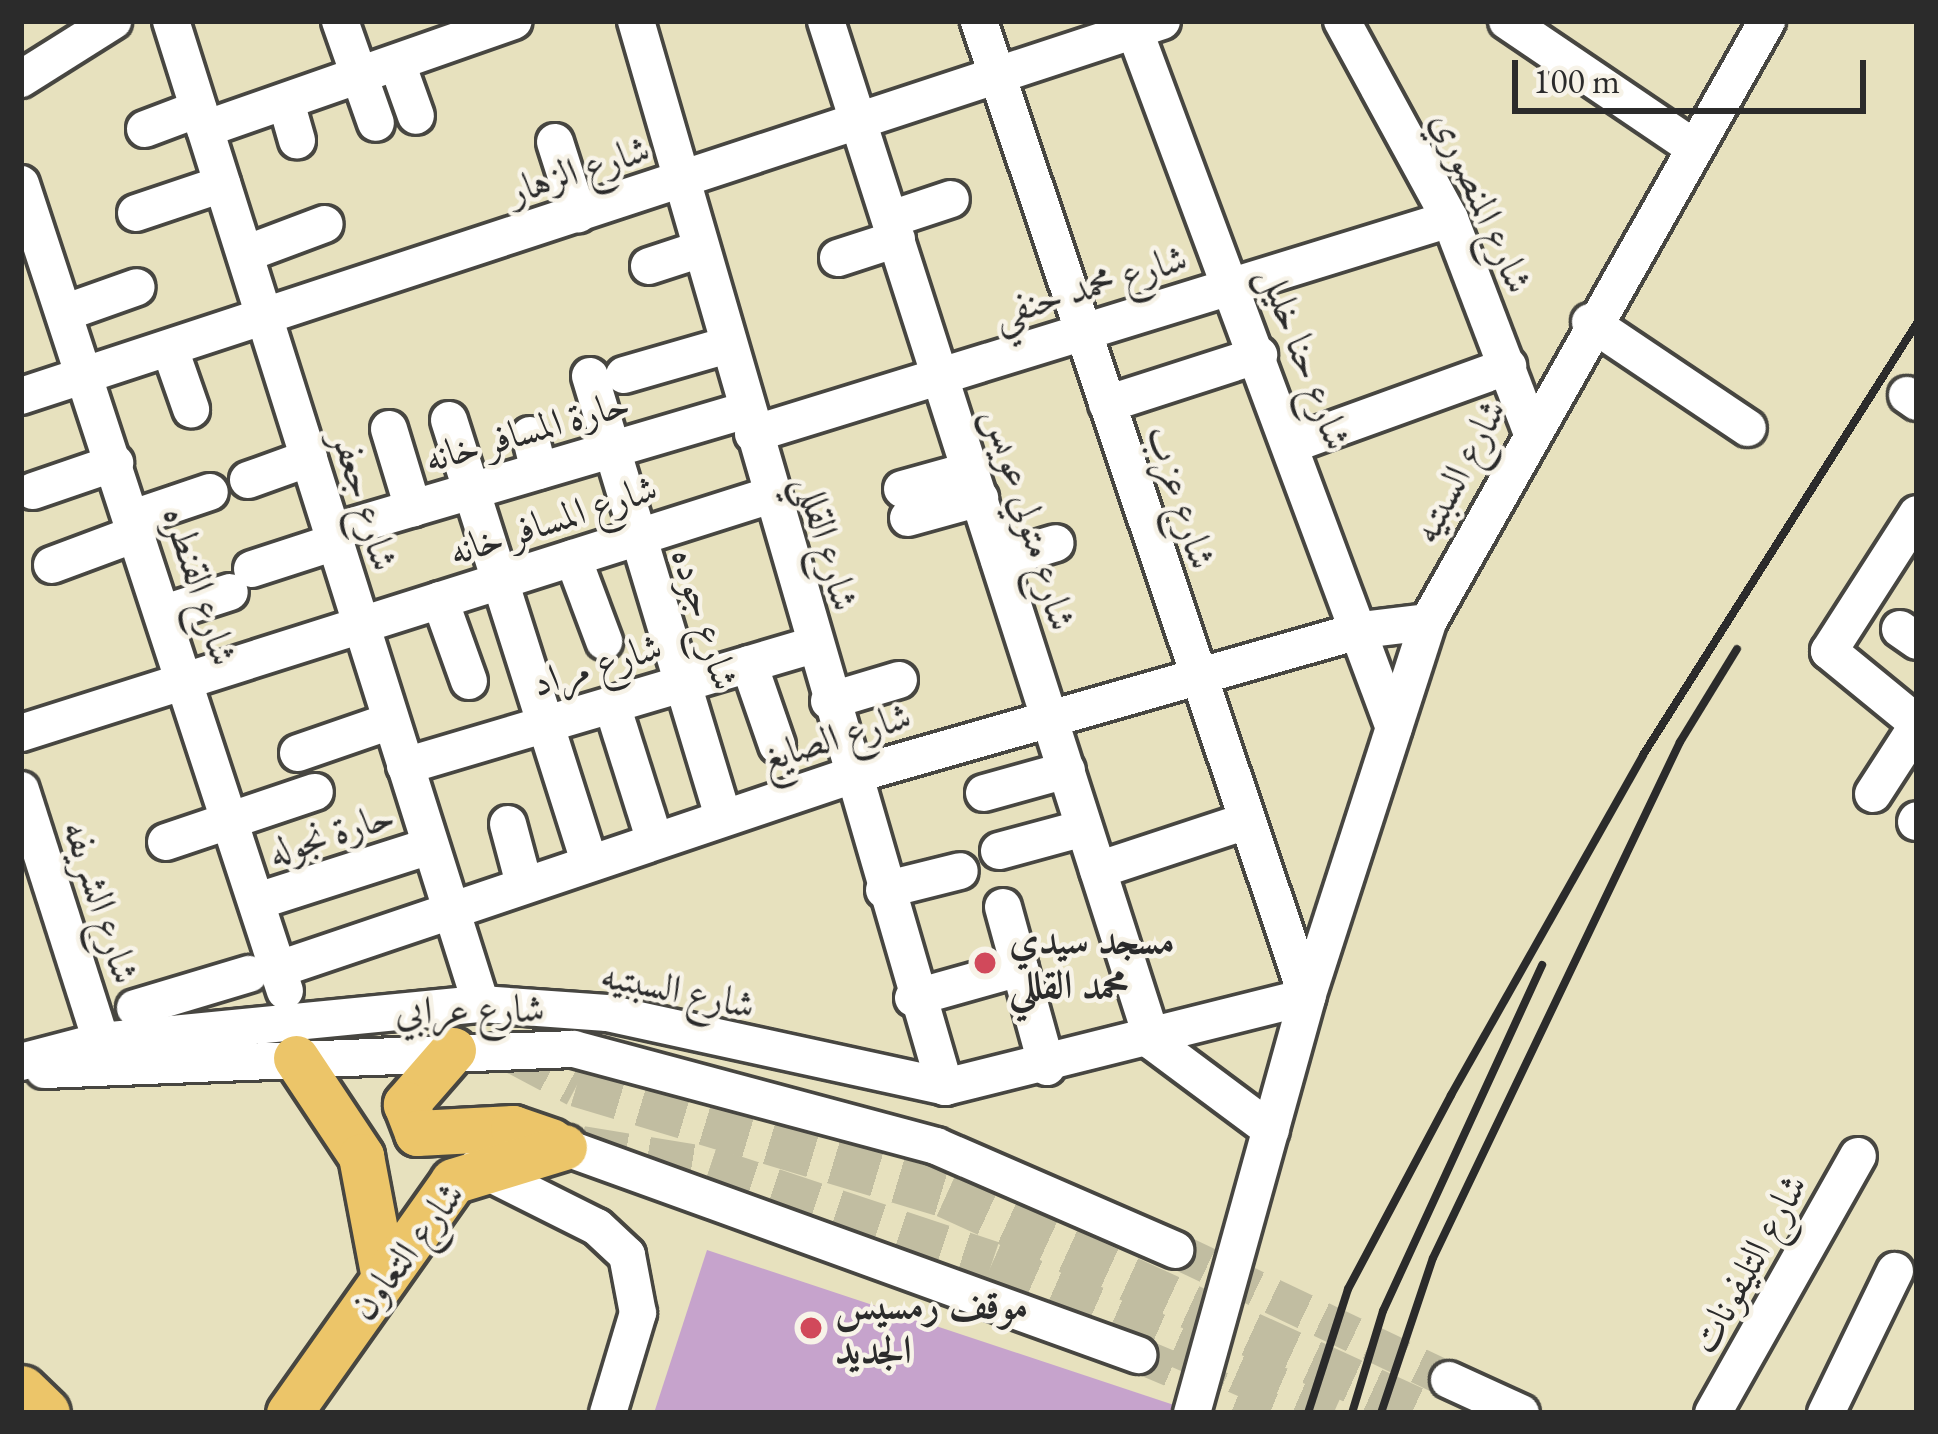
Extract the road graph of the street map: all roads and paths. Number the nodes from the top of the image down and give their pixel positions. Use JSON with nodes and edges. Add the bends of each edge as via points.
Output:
{"nodes":[{"id":1,"x":113,"y":21,"type":"edge"},
{"id":2,"x":171,"y":21,"type":"edge"},
{"id":3,"x":340,"y":21,"type":"edge"},
{"id":4,"x":636,"y":21,"type":"edge"},
{"id":5,"x":826,"y":21,"type":"edge"},
{"id":6,"x":979,"y":21,"type":"edge"},
{"id":7,"x":1342,"y":21,"type":"edge"},
{"id":8,"x":1507,"y":21,"type":"edge"},
{"id":9,"x":1767,"y":21,"type":"edge"},
{"id":10,"x":498,"y":24,"type":"edge"},
{"id":11,"x":1142,"y":24,"type":"edge"},
{"id":12,"x":397,"y":63,"type":"junction"},
{"id":13,"x":360,"y":75,"type":"junction"},
{"id":14,"x":997,"y":76,"type":"junction"},
{"id":15,"x":21,"y":79,"type":"edge"},
{"id":16,"x":286,"y":102,"type":"junction"},
{"id":17,"x":416,"y":116,"type":"dead end"},
{"id":18,"x":201,"y":119,"type":"junction"},
{"id":19,"x":857,"y":122,"type":"junction"},
{"id":20,"x":376,"y":123,"type":"dead end"},
{"id":21,"x":145,"y":129,"type":"dead end"},
{"id":22,"x":297,"y":140,"type":"dead end"},
{"id":23,"x":555,"y":142,"type":"dead end"},
{"id":24,"x":1693,"y":147,"type":"junction"},
{"id":25,"x":679,"y":181,"type":"junction"},
{"id":26,"x":21,"y":184,"type":"edge"},
{"id":27,"x":222,"y":184,"type":"junction"},
{"id":28,"x":951,"y":199,"type":"dead end"},
{"id":29,"x":136,"y":213,"type":"dead end"},
{"id":30,"x":578,"y":214,"type":"junction"},
{"id":31,"x":1450,"y":219,"type":"junction"},
{"id":32,"x":325,"y":224,"type":"dead end"},
{"id":33,"x":894,"y":229,"type":"junction"},
{"id":34,"x":701,"y":249,"type":"junction"},
{"id":35,"x":244,"y":254,"type":"junction"},
{"id":36,"x":838,"y":258,"type":"dead end"},
{"id":37,"x":649,"y":266,"type":"dead end"},
{"id":38,"x":35,"y":271,"type":"edge"},
{"id":39,"x":1233,"y":286,"type":"junction"},
{"id":40,"x":137,"y":287,"type":"dead end"},
{"id":41,"x":64,"y":313,"type":"junction"},
{"id":42,"x":262,"y":318,"type":"junction"},
{"id":43,"x":1590,"y":322,"type":"junction"},
{"id":44,"x":1083,"y":331,"type":"junction"},
{"id":45,"x":728,"y":345,"type":"junction"},
{"id":46,"x":170,"y":349,"type":"junction"},
{"id":47,"x":1259,"y":355,"type":"junction"},
{"id":48,"x":1508,"y":366,"type":"junction"},
{"id":49,"x":86,"y":376,"type":"junction"},
{"id":50,"x":941,"y":376,"type":"junction"},
{"id":51,"x":21,"y":396,"type":"edge"},
{"id":52,"x":1107,"y":404,"type":"junction"},
{"id":53,"x":190,"y":410,"type":"dead end"},
{"id":54,"x":449,"y":420,"type":"dead end"},
{"id":55,"x":750,"y":422,"type":"junction"},
{"id":56,"x":1529,"y":426,"type":"junction"},
{"id":57,"x":1748,"y":428,"type":"dead end"},
{"id":58,"x":389,"y":429,"type":"dead end"},
{"id":59,"x":1293,"y":444,"type":"junction"},
{"id":60,"x":612,"y":449,"type":"junction"},
{"id":61,"x":309,"y":458,"type":"junction"},
{"id":62,"x":115,"y":463,"type":"junction"},
{"id":63,"x":248,"y":480,"type":"dead end"},
{"id":64,"x":975,"y":484,"type":"junction"},
{"id":65,"x":472,"y":490,"type":"junction"},
{"id":66,"x":32,"y":491,"type":"dead end"},
{"id":67,"x":210,"y":492,"type":"dead end"},
{"id":68,"x":768,"y":496,"type":"junction"},
{"id":69,"x":905,"y":504,"type":"dead end"},
{"id":70,"x":413,"y":508,"type":"junction"},
{"id":71,"x":1916,"y":519,"type":"edge"},
{"id":72,"x":136,"y":526,"type":"junction"},
{"id":73,"x":333,"y":537,"type":"junction"},
{"id":74,"x":636,"y":538,"type":"junction"},
{"id":75,"x":1056,"y":543,"type":"dead end"},
{"id":76,"x":34,"y":557,"type":"edge"},
{"id":77,"x":573,"y":558,"type":"junction"},
{"id":78,"x":999,"y":560,"type":"junction"},
{"id":79,"x":500,"y":581,"type":"junction"},
{"id":80,"x":440,"y":600,"type":"junction"},
{"id":81,"x":165,"y":613,"type":"junction"},
{"id":82,"x":1428,"y":622,"type":"junction"},
{"id":83,"x":359,"y":626,"type":"junction"},
{"id":84,"x":1362,"y":630,"type":"junction"},
{"id":85,"x":604,"y":641,"type":"dead end"},
{"id":86,"x":813,"y":645,"type":"junction"},
{"id":87,"x":749,"y":664,"type":"junction"},
{"id":88,"x":1194,"y":676,"type":"junction"},
{"id":89,"x":187,"y":680,"type":"junction"},
{"id":90,"x":898,"y":680,"type":"dead end"},
{"id":91,"x":469,"y":681,"type":"dead end"},
{"id":92,"x":682,"y":684,"type":"junction"},
{"id":93,"x":830,"y":701,"type":"junction"},
{"id":94,"x":612,"y":704,"type":"junction"},
{"id":95,"x":1048,"y":717,"type":"junction"},
{"id":96,"x":1914,"y":717,"type":"edge"},
{"id":97,"x":392,"y":721,"type":"junction"},
{"id":98,"x":546,"y":724,"type":"junction"},
{"id":99,"x":1394,"y":728,"type":"junction"},
{"id":100,"x":21,"y":733,"type":"edge"},
{"id":101,"x":777,"y":745,"type":"dead end"},
{"id":102,"x":298,"y":753,"type":"dead end"},
{"id":103,"x":406,"y":766,"type":"junction"},
{"id":104,"x":1066,"y":770,"type":"junction"},
{"id":105,"x":850,"y":776,"type":"junction"},
{"id":106,"x":21,"y":790,"type":"edge"},
{"id":107,"x":315,"y":792,"type":"dead end"},
{"id":108,"x":984,"y":793,"type":"dead end"},
{"id":109,"x":1874,"y":794,"type":"dead end"},
{"id":110,"x":723,"y":817,"type":"junction"},
{"id":111,"x":233,"y":819,"type":"junction"},
{"id":112,"x":1243,"y":823,"type":"junction"},
{"id":113,"x":508,"y":824,"type":"dead end"},
{"id":114,"x":1084,"y":827,"type":"junction"},
{"id":115,"x":654,"y":838,"type":"junction"},
{"id":116,"x":166,"y":842,"type":"dead end"},
{"id":117,"x":430,"y":846,"type":"junction"},
{"id":118,"x":999,"y":851,"type":"dead end"},
{"id":119,"x":588,"y":858,"type":"junction"},
{"id":120,"x":1099,"y":870,"type":"junction"},
{"id":121,"x":959,"y":871,"type":"dead end"},
{"id":122,"x":523,"y":880,"type":"junction"},
{"id":123,"x":884,"y":890,"type":"junction"},
{"id":124,"x":258,"y":901,"type":"junction"},
{"id":125,"x":450,"y":906,"type":"junction"},
{"id":126,"x":1003,"y":907,"type":"dead end"},
{"id":127,"x":1020,"y":968,"type":"junction"},
{"id":128,"x":264,"y":971,"type":"junction"},
{"id":129,"x":203,"y":988,"type":"junction"},
{"id":130,"x":1307,"y":997,"type":"junction"},
{"id":131,"x":914,"y":998,"type":"junction"},
{"id":132,"x":481,"y":1004,"type":"junction"},
{"id":133,"x":135,"y":1008,"type":"dead end"},
{"id":134,"x":217,"y":1027,"type":"junction"},
{"id":135,"x":294,"y":1037,"type":"junction"},
{"id":136,"x":101,"y":1041,"type":"junction"},
{"id":137,"x":1154,"y":1042,"type":"junction"},
{"id":138,"x":453,"y":1050,"type":"junction"},
{"id":139,"x":21,"y":1062,"type":"edge"},
{"id":140,"x":1047,"y":1067,"type":"junction"},
{"id":141,"x":21,"y":1072,"type":"edge"},
{"id":142,"x":945,"y":1087,"type":"junction"},
{"id":143,"x":1271,"y":1130,"type":"junction"},
{"id":144,"x":564,"y":1148,"type":"junction"},
{"id":145,"x":1858,"y":1156,"type":"dead end"},
{"id":146,"x":477,"y":1167,"type":"junction"},
{"id":147,"x":1175,"y":1250,"type":"tunnel mouth"},
{"id":148,"x":1895,"y":1271,"type":"dead end"},
{"id":149,"x":384,"y":1278,"type":"junction"},
{"id":150,"x":1138,"y":1355,"type":"tunnel mouth"},
{"id":151,"x":21,"y":1368,"type":"edge"},
{"id":152,"x":1449,"y":1380,"type":"tunnel mouth"},
{"id":153,"x":21,"y":1391,"type":"edge"},
{"id":154,"x":44,"y":1413,"type":"edge"},
{"id":155,"x":70,"y":1413,"type":"edge"},
{"id":156,"x":289,"y":1413,"type":"edge"},
{"id":157,"x":608,"y":1413,"type":"edge"},
{"id":158,"x":1192,"y":1413,"type":"edge"},
{"id":159,"x":1521,"y":1413,"type":"edge"},
{"id":160,"x":1714,"y":1413,"type":"edge"},
{"id":161,"x":1826,"y":1413,"type":"edge"}],
"edges":[{"from":1,"to":15,"type":"street"},
{"from":2,"to":18,"type":"street","name":"شارع جعفر"},
{"from":3,"to":13,"type":"street"},
{"from":4,"to":25,"type":"street","name":"شارع القللي"},
{"from":5,"to":19,"type":"street","name":"شارع متولي عويس"},
{"from":6,"to":14,"type":"street","name":"شارع عزب"},
{"from":7,"to":31,"type":"street","name":"شارع المنصوري"},
{"from":8,"to":24,"type":"street"},
{"from":9,"to":24,"type":"street","name":"شارع السبتيه"},
{"from":10,"to":12,"type":"street"},
{"from":11,"to":14,"type":"street","name":"شارع الزهار"},
{"from":11,"to":39,"type":"street","name":"شارع حنا خليل"},
{"from":12,"to":13,"type":"street"},
{"from":12,"to":17,"type":"street"},
{"from":13,"to":16,"type":"street"},
{"from":13,"to":20,"type":"street"},
{"from":14,"to":19,"type":"street","name":"شارع الزهار"},
{"from":14,"to":44,"type":"street","name":"شارع عزب"},
{"from":16,"to":18,"type":"street"},
{"from":16,"to":22,"type":"street"},
{"from":18,"to":21,"type":"street"},
{"from":18,"to":27,"type":"street","name":"شارع جعفر"},
{"from":19,"to":25,"type":"street","name":"شارع الزهار"},
{"from":19,"to":33,"type":"street","name":"شارع متولي عويس"},
{"from":23,"to":30,"type":"street"},
{"from":24,"to":43,"type":"street","name":"شارع السبتيه"},
{"from":25,"to":30,"type":"street","name":"شارع الزهار"},
{"from":25,"to":34,"type":"street","name":"شارع القللي"},
{"from":26,"to":38,"type":"street","name":"شارع القنطره"},
{"from":27,"to":29,"type":"street"},
{"from":27,"to":35,"type":"street","name":"شارع جعفر"},
{"from":28,"to":33,"type":"street"},
{"from":30,"to":42,"type":"street","name":"شارع الزهار"},
{"from":31,"to":39,"type":"street","name":"شارع محمد حنفي"},
{"from":31,"to":48,"type":"street","name":"شارع المنصوري"},
{"from":32,"to":35,"type":"street"},
{"from":33,"to":36,"type":"street"},
{"from":33,"to":50,"type":"street","name":"شارع متولي عويس"},
{"from":34,"to":37,"type":"street"},
{"from":34,"to":45,"type":"street","name":"شارع القللي"},
{"from":35,"to":42,"type":"street","name":"شارع جعفر"},
{"from":38,"to":41,"type":"street","name":"شارع القنطره"},
{"from":39,"to":44,"type":"street","name":"شارع محمد حنفي"},
{"from":39,"to":47,"type":"street","name":"شارع حنا خليل"},
{"from":40,"to":41,"type":"street"},
{"from":41,"to":49,"type":"street","name":"شارع القنطره"},
{"from":42,"to":46,"type":"street","name":"شارع الزهار"},
{"from":42,"to":61,"type":"street","name":"شارع جعفر"},
{"from":43,"to":56,"type":"street","name":"شارع السبتيه"},
{"from":43,"to":57,"type":"street"},
{"from":44,"to":50,"type":"street","name":"شارع محمد حنفي"},
{"from":44,"to":52,"type":"street","name":"شارع عزب"},
{"from":45,"to":55,"type":"street","name":"شارع القللي"},
{"from":45,"to":60,"type":"street","name":"شارع جوده","via":[[608,376]]},
{"from":46,"to":49,"type":"street","name":"شارع الزهار"},
{"from":46,"to":53,"type":"street"},
{"from":47,"to":52,"type":"street"},
{"from":47,"to":59,"type":"street","name":"شارع حنا خليل"},
{"from":48,"to":56,"type":"street","name":"شارع المنصوري"},
{"from":48,"to":59,"type":"street"},
{"from":49,"to":51,"type":"street","name":"شارع الزهار"},
{"from":49,"to":62,"type":"street","name":"شارع القنطره"},
{"from":50,"to":55,"type":"street","name":"شارع محمد حنفي"},
{"from":50,"to":64,"type":"street","name":"شارع متولي عويس"},
{"from":52,"to":88,"type":"street","name":"شارع عزب"},
{"from":54,"to":65,"type":"street"},
{"from":55,"to":60,"type":"street","name":"حارة المسافر خانه"},
{"from":55,"to":68,"type":"street","name":"شارع القللي"},
{"from":56,"to":82,"type":"street","name":"شارع السبتيه"},
{"from":58,"to":70,"type":"street"},
{"from":59,"to":84,"type":"street","name":"شارع حنا خليل"},
{"from":60,"to":65,"type":"street","name":"حارة المسافر خانه","via":[[535,453]]},
{"from":60,"to":74,"type":"street","name":"شارع جوده"},
{"from":61,"to":63,"type":"street"},
{"from":61,"to":73,"type":"street","name":"شارع جعفر"},
{"from":62,"to":66,"type":"street"},
{"from":62,"to":72,"type":"street","name":"شارع القنطره"},
{"from":64,"to":69,"type":"street"},
{"from":64,"to":78,"type":"street","name":"شارع متولي عويس"},
{"from":65,"to":70,"type":"street","name":"حارة المسافر خانه"},
{"from":65,"to":79,"type":"street"},
{"from":67,"to":72,"type":"street"},
{"from":68,"to":74,"type":"street","name":"شارع المسافر خانه"},
{"from":68,"to":86,"type":"street","name":"شارع القللي"},
{"from":70,"to":73,"type":"street","name":"حارة المسافر خانه"},
{"from":71,"to":96,"type":"street","via":[[1833,634],[1834,664]]},
{"from":72,"to":76,"type":"street"},
{"from":72,"to":81,"type":"street","name":"شارع القنطره"},
{"from":73,"to":81,"type":"street","name":"حارة المسافر خانه"},
{"from":73,"to":83,"type":"street","name":"شارع جعفر"},
{"from":74,"to":77,"type":"street","name":"شارع المسافر خانه"},
{"from":74,"to":92,"type":"street","name":"شارع جوده"},
{"from":75,"to":78,"type":"street"},
{"from":77,"to":79,"type":"street","name":"شارع المسافر خانه"},
{"from":77,"to":85,"type":"street"},
{"from":78,"to":95,"type":"street","name":"شارع متولي عويس"},
{"from":79,"to":80,"type":"street","name":"شارع المسافر خانه"},
{"from":79,"to":98,"type":"street"},
{"from":80,"to":83,"type":"street","name":"شارع المسافر خانه"},
{"from":80,"to":91,"type":"street"},
{"from":81,"to":89,"type":"street","name":"شارع القنطره"},
{"from":82,"to":84,"type":"street","name":"شارع الصايغ"},
{"from":82,"to":99,"type":"street","name":"شارع السبتيه"},
{"from":83,"to":89,"type":"street","name":"شارع المسافر خانه"},
{"from":83,"to":97,"type":"street","name":"شارع جعفر"},
{"from":84,"to":88,"type":"street","name":"شارع الصايغ"},
{"from":84,"to":99,"type":"street","name":"شارع حنا خليل"},
{"from":86,"to":87,"type":"street","name":"شارع مراد"},
{"from":86,"to":93,"type":"street","name":"شارع القللي"},
{"from":87,"to":92,"type":"street","name":"شارع مراد"},
{"from":87,"to":101,"type":"street"},
{"from":88,"to":95,"type":"street","name":"شارع الصايغ"},
{"from":88,"to":112,"type":"street","name":"شارع عزب"},
{"from":89,"to":100,"type":"street","name":"شارع المسافر خانه"},
{"from":89,"to":111,"type":"street","name":"شارع القنطره"},
{"from":90,"to":93,"type":"street"},
{"from":92,"to":94,"type":"street","name":"شارع مراد"},
{"from":92,"to":110,"type":"street","name":"شارع جوده"},
{"from":93,"to":105,"type":"street","name":"شارع القللي"},
{"from":94,"to":98,"type":"street","name":"شارع مراد"},
{"from":94,"to":115,"type":"street"},
{"from":95,"to":104,"type":"street","name":"شارع متولي عويس"},
{"from":95,"to":105,"type":"street","name":"شارع الصايغ"},
{"from":96,"to":109,"type":"street"},
{"from":97,"to":102,"type":"street"},
{"from":97,"to":103,"type":"street","name":"شارع جعفر"},
{"from":98,"to":103,"type":"street","name":"شارع مراد"},
{"from":98,"to":119,"type":"street"},
{"from":99,"to":130,"type":"street","name":"شارع السبتيه"},
{"from":103,"to":117,"type":"street","name":"شارع جعفر"},
{"from":104,"to":108,"type":"street"},
{"from":104,"to":114,"type":"street","name":"شارع متولي عويس"},
{"from":105,"to":110,"type":"street","name":"شارع الصايغ"},
{"from":105,"to":123,"type":"street","name":"شارع القللي"},
{"from":106,"to":136,"type":"street","name":"شارع الشريفه"},
{"from":107,"to":111,"type":"street"},
{"from":110,"to":115,"type":"street","name":"شارع الصايغ"},
{"from":111,"to":116,"type":"street"},
{"from":111,"to":124,"type":"street","name":"شارع القنطره"},
{"from":112,"to":120,"type":"street"},
{"from":112,"to":130,"type":"street","name":"شارع عزب"},
{"from":113,"to":122,"type":"street"},
{"from":114,"to":118,"type":"street"},
{"from":114,"to":120,"type":"street","name":"شارع متولي عويس"},
{"from":115,"to":119,"type":"street","name":"شارع الصايغ"},
{"from":117,"to":124,"type":"street","name":"حارة نجوله"},
{"from":117,"to":125,"type":"street","name":"شارع جعفر"},
{"from":119,"to":122,"type":"street","name":"شارع الصايغ"},
{"from":120,"to":137,"type":"street","name":"شارع متولي عويس"},
{"from":121,"to":123,"type":"street"},
{"from":122,"to":125,"type":"street","name":"شارع الصايغ"},
{"from":123,"to":131,"type":"street","name":"شارع القللي"},
{"from":124,"to":128,"type":"street","name":"شارع القنطره"},
{"from":125,"to":128,"type":"street","name":"شارع الصايغ"},
{"from":125,"to":132,"type":"street","name":"شارع جعفر"},
{"from":126,"to":127,"type":"street"},
{"from":127,"to":131,"type":"street"},
{"from":127,"to":140,"type":"street"},
{"from":128,"to":129,"type":"street","name":"شارع الصايغ"},
{"from":128,"to":135,"type":"street","name":"شارع القنطره"},
{"from":129,"to":133,"type":"street","name":"شارع الصايغ"},
{"from":129,"to":134,"type":"street"},
{"from":130,"to":137,"type":"street","name":"شارع السبتيه"},
{"from":130,"to":143,"type":"street","name":"شارع السبتيه"},
{"from":131,"to":142,"type":"street","name":"شارع القللي"},
{"from":132,"to":135,"type":"street","name":"شارع السبتيه"},
{"from":132,"to":142,"type":"street","name":"شارع السبتيه","via":[[608,1012]]},
{"from":134,"to":135,"type":"street","name":"شارع السبتيه"},
{"from":134,"to":136,"type":"street","name":"شارع السبتيه"},
{"from":135,"to":138,"type":"street","name":"شارع عرابي"},
{"from":135,"to":141,"type":"street","name":"شارع عرابي"},
{"from":135,"to":149,"type":"main road","via":[[361,1156]]},
{"from":136,"to":139,"type":"street","name":"شارع السبتيه"},
{"from":137,"to":140,"type":"street","name":"شارع السبتيه"},
{"from":137,"to":143,"type":"street"},
{"from":138,"to":144,"type":"main road","via":[[406,1104],[417,1132],[513,1128]]},
{"from":138,"to":147,"type":"street","name":"شارع عرابي","via":[[640,1060],[838,1114]]},
{"from":140,"to":142,"type":"street","name":"شارع السبتيه"},
{"from":143,"to":158,"type":"street","name":"شارع السبتيه"},
{"from":144,"to":146,"type":"main road","name":"شارع التعاون"},
{"from":144,"to":150,"type":"street"},
{"from":145,"to":160,"type":"street","name":"شارع التليفونات"},
{"from":146,"to":149,"type":"main road","name":"شارع التعاون","via":[[453,1181]]},
{"from":146,"to":157,"type":"street","via":[[597,1227],[627,1255],[638,1313]]},
{"from":148,"to":161,"type":"street"},
{"from":149,"to":156,"type":"main road","name":"شارع التعاون"},
{"from":151,"to":155,"type":"main road"},
{"from":152,"to":159,"type":"street"},
{"from":153,"to":154,"type":"highway"}]}
